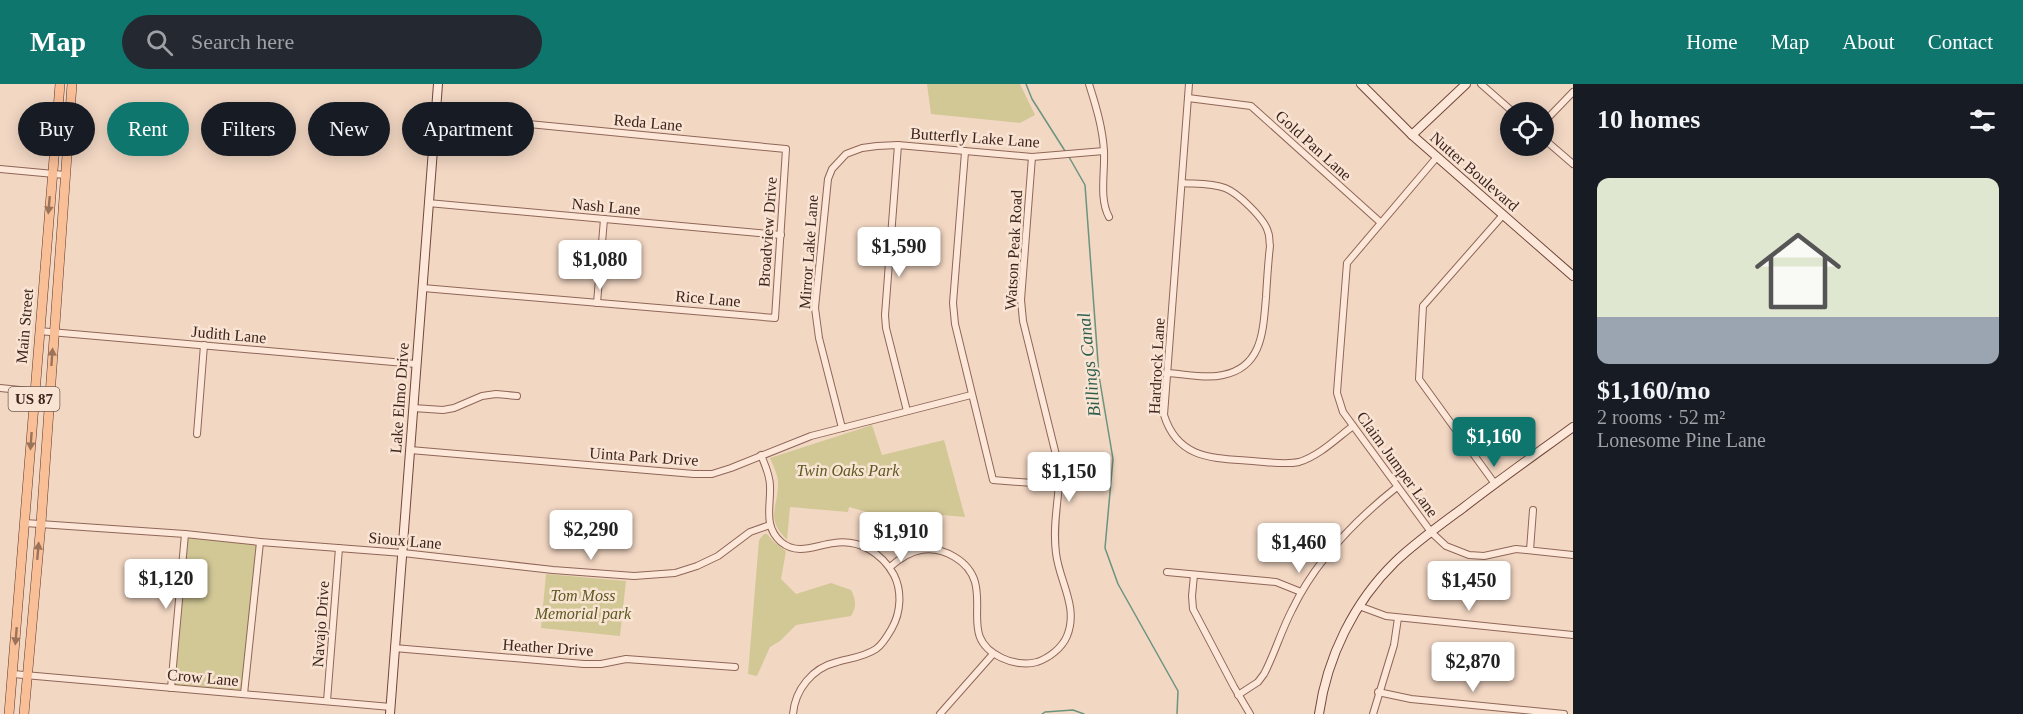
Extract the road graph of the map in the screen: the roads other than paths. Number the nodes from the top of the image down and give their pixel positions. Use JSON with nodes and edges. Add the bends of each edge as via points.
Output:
{"nodes":[{"id":1,"x":60,"y":84,"type":"edge"},
{"id":2,"x":72,"y":84,"type":"edge"},
{"id":3,"x":438,"y":84,"type":"edge"},
{"id":4,"x":1089,"y":84,"type":"edge"},
{"id":5,"x":1189,"y":84,"type":"edge"},
{"id":6,"x":1361,"y":84,"type":"edge"},
{"id":7,"x":1466,"y":84,"type":"edge"},
{"id":8,"x":1481,"y":84,"type":"edge"},
{"id":9,"x":1573,"y":92,"type":"edge"},
{"id":10,"x":1188,"y":98,"type":"junction"},
{"id":11,"x":436,"y":102,"type":"edge"},
{"id":12,"x":1502,"y":102,"type":"edge"},
{"id":13,"x":1554,"y":112,"type":"edge"},
{"id":14,"x":534,"y":125,"type":"edge"},
{"id":15,"x":1412,"y":135,"type":"junction"},
{"id":16,"x":898,"y":145,"type":"junction"},
{"id":17,"x":1554,"y":148,"type":"edge"},
{"id":18,"x":786,"y":149,"type":"joint"},
{"id":19,"x":1104,"y":151,"type":"junction"},
{"id":20,"x":965,"y":152,"type":"junction"},
{"id":21,"x":846,"y":154,"type":"joint"},
{"id":22,"x":432,"y":156,"type":"edge"},
{"id":23,"x":1032,"y":157,"type":"junction"},
{"id":24,"x":1437,"y":157,"type":"junction"},
{"id":25,"x":1573,"y":164,"type":"edge"},
{"id":26,"x":0,"y":169,"type":"edge"},
{"id":27,"x":52,"y":173,"type":"junction"},
{"id":28,"x":65,"y":174,"type":"junction"},
{"id":29,"x":1182,"y":183,"type":"junction"},
{"id":30,"x":428,"y":203,"type":"junction"},
{"id":31,"x":1503,"y":215,"type":"junction"},
{"id":32,"x":1109,"y":217,"type":"dead end"},
{"id":33,"x":604,"y":219,"type":"junction"},
{"id":34,"x":1380,"y":222,"type":"junction"},
{"id":35,"x":781,"y":235,"type":"junction"},
{"id":36,"x":1573,"y":276,"type":"edge"},
{"id":37,"x":423,"y":288,"type":"junction"},
{"id":38,"x":597,"y":303,"type":"junction"},
{"id":39,"x":775,"y":318,"type":"joint"},
{"id":40,"x":39,"y":331,"type":"junction"},
{"id":41,"x":54,"y":332,"type":"junction"},
{"id":42,"x":204,"y":345,"type":"junction"},
{"id":43,"x":416,"y":364,"type":"junction"},
{"id":44,"x":1167,"y":373,"type":"junction"},
{"id":45,"x":0,"y":388,"type":"edge"},
{"id":46,"x":34,"y":392,"type":"junction"},
{"id":47,"x":49,"y":393,"type":"junction"},
{"id":48,"x":971,"y":395,"type":"junction"},
{"id":49,"x":517,"y":396,"type":"dead end"},
{"id":50,"x":413,"y":408,"type":"junction"},
{"id":51,"x":907,"y":411,"type":"junction"},
{"id":52,"x":1353,"y":426,"type":"junction"},
{"id":53,"x":1573,"y":427,"type":"edge"},
{"id":54,"x":842,"y":428,"type":"junction"},
{"id":55,"x":197,"y":434,"type":"dead end"},
{"id":56,"x":410,"y":450,"type":"junction"},
{"id":57,"x":761,"y":455,"type":"junction"},
{"id":58,"x":1495,"y":484,"type":"junction"},
{"id":59,"x":1059,"y":485,"type":"junction"},
{"id":60,"x":1397,"y":487,"type":"junction"},
{"id":61,"x":1533,"y":510,"type":"dead end"},
{"id":62,"x":25,"y":523,"type":"junction"},
{"id":63,"x":41,"y":523,"type":"junction"},
{"id":64,"x":770,"y":525,"type":"junction"},
{"id":65,"x":1431,"y":532,"type":"junction"},
{"id":66,"x":185,"y":534,"type":"junction"},
{"id":67,"x":260,"y":542,"type":"junction"},
{"id":68,"x":339,"y":549,"type":"junction"},
{"id":69,"x":1530,"y":550,"type":"junction"},
{"id":70,"x":403,"y":553,"type":"junction"},
{"id":71,"x":1573,"y":555,"type":"edge"},
{"id":72,"x":890,"y":567,"type":"junction"},
{"id":73,"x":1167,"y":572,"type":"dead end"},
{"id":74,"x":1194,"y":575,"type":"junction"},
{"id":75,"x":1301,"y":592,"type":"junction"},
{"id":76,"x":1359,"y":606,"type":"junction"},
{"id":77,"x":1398,"y":618,"type":"junction"},
{"id":78,"x":1573,"y":634,"type":"edge"},
{"id":79,"x":394,"y":648,"type":"junction"},
{"id":80,"x":993,"y":654,"type":"junction"},
{"id":81,"x":735,"y":668,"type":"dead end"},
{"id":82,"x":13,"y":674,"type":"junction"},
{"id":83,"x":27,"y":675,"type":"junction"},
{"id":84,"x":1234,"y":687,"type":"junction"},
{"id":85,"x":171,"y":688,"type":"junction"},
{"id":86,"x":1226,"y":692,"type":"dead end"},
{"id":87,"x":1378,"y":692,"type":"junction"},
{"id":88,"x":244,"y":694,"type":"junction"},
{"id":89,"x":1238,"y":695,"type":"junction"},
{"id":90,"x":327,"y":701,"type":"junction"},
{"id":91,"x":390,"y":711,"type":"edge"},
{"id":92,"x":9,"y":714,"type":"edge"},
{"id":93,"x":24,"y":714,"type":"edge"},
{"id":94,"x":793,"y":714,"type":"edge"},
{"id":95,"x":940,"y":714,"type":"edge"},
{"id":96,"x":1250,"y":714,"type":"edge"},
{"id":97,"x":1319,"y":714,"type":"edge"},
{"id":98,"x":1373,"y":714,"type":"edge"},
{"id":99,"x":1564,"y":714,"type":"edge"}],
"edges":[{"from":1,"to":27,"type":"main road","name":"Main Street","number":"US 87"},
{"from":2,"to":28,"type":"main road","name":"Main Street","number":"US 87"},
{"from":3,"to":11,"type":"street","name":"Lake Elmo Drive"},
{"from":4,"to":19,"type":"street"},
{"from":5,"to":10,"type":"street","name":"Hardrock Lane"},
{"from":6,"to":15,"type":"street","name":"Nutter Boulevard"},
{"from":7,"to":15,"type":"street"},
{"from":8,"to":12,"type":"street"},
{"from":9,"to":13,"type":"street"},
{"from":10,"to":29,"type":"street","name":"Hardrock Lane"},
{"from":10,"to":34,"type":"street","name":"Gold Pan Lane","via":[[1251,106]]},
{"from":14,"to":18,"type":"street","name":"Reda Lane"},
{"from":15,"to":24,"type":"street","name":"Nutter Boulevard"},
{"from":16,"to":20,"type":"street","name":"Butterfly Lake Lane"},
{"from":16,"to":21,"type":"street","name":"Butterfly Lake Lane","via":[[862,148]]},
{"from":16,"to":51,"type":"street","via":[[885,315]]},
{"from":17,"to":25,"type":"street"},
{"from":18,"to":35,"type":"street","name":"Broadview Drive"},
{"from":19,"to":23,"type":"street","name":"Butterfly Lake Lane"},
{"from":19,"to":32,"type":"street","via":[[1104,208]]},
{"from":20,"to":23,"type":"street","name":"Butterfly Lake Lane"},
{"from":20,"to":48,"type":"street","via":[[953,303]]},
{"from":21,"to":54,"type":"street","name":"Mirror Lake Lane","via":[[828,179],[815,308]]},
{"from":22,"to":30,"type":"street","name":"Lake Elmo Drive"},
{"from":23,"to":59,"type":"street","name":"Watson Peak Road","via":[[1021,300],[1057,459]]},
{"from":24,"to":31,"type":"street","name":"Nutter Boulevard"},
{"from":24,"to":34,"type":"street","name":"Claim Jumper Lane"},
{"from":26,"to":27,"type":"street"},
{"from":27,"to":28,"type":"street"},
{"from":27,"to":40,"type":"main road","name":"Main Street","number":"US 87","one_way":true},
{"from":28,"to":41,"type":"main road","name":"Main Street","number":"US 87"},
{"from":29,"to":44,"type":"street","name":"Hardrock Lane"},
{"from":29,"to":44,"type":"street","via":[[1225,188],[1263,220],[1270,246],[1263,336],[1247,368],[1221,376]]},
{"from":30,"to":33,"type":"street","name":"Nash Lane"},
{"from":30,"to":37,"type":"street","name":"Lake Elmo Drive"},
{"from":31,"to":36,"type":"street","name":"Nutter Boulevard"},
{"from":31,"to":58,"type":"street","via":[[1423,306],[1419,379]]},
{"from":33,"to":35,"type":"street","name":"Nash Lane"},
{"from":33,"to":38,"type":"street"},
{"from":34,"to":52,"type":"street","name":"Claim Jumper Lane","via":[[1347,263],[1337,393]]},
{"from":35,"to":39,"type":"street","name":"Broadview Drive"},
{"from":37,"to":38,"type":"street","name":"Rice Lane"},
{"from":37,"to":43,"type":"street","name":"Lake Elmo Drive"},
{"from":38,"to":39,"type":"street","name":"Rice Lane"},
{"from":40,"to":41,"type":"street","name":"Judith Lane"},
{"from":40,"to":46,"type":"main road","name":"Main Street","number":"US 87"},
{"from":41,"to":42,"type":"street","name":"Judith Lane"},
{"from":47,"to":41,"type":"main road","name":"Main Street","number":"US 87","one_way":true},
{"from":42,"to":43,"type":"street","name":"Judith Lane"},
{"from":42,"to":55,"type":"street"},
{"from":43,"to":50,"type":"street","name":"Lake Elmo Drive"},
{"from":44,"to":52,"type":"street","name":"Hardrock Lane","via":[[1164,415],[1168,428],[1193,453],[1212,458],[1299,462]]},
{"from":45,"to":46,"type":"street"},
{"from":46,"to":47,"type":"street"},
{"from":46,"to":62,"type":"main road","name":"Main Street","number":"US 87","one_way":true},
{"from":47,"to":63,"type":"main road","name":"Main Street","number":"US 87"},
{"from":48,"to":51,"type":"street","name":"Uinta Park Drive"},
{"from":48,"to":59,"type":"street","via":[[993,480]]},
{"from":49,"to":50,"type":"street","via":[[482,396],[443,410]]},
{"from":50,"to":56,"type":"street","name":"Lake Elmo Drive"},
{"from":51,"to":54,"type":"street","name":"Uinta Park Drive"},
{"from":52,"to":60,"type":"street","name":"Claim Jumper Lane"},
{"from":53,"to":58,"type":"street"},
{"from":54,"to":57,"type":"street","name":"Uinta Park Drive"},
{"from":56,"to":57,"type":"street","name":"Uinta Park Drive","via":[[694,474],[712,474]]},
{"from":56,"to":70,"type":"street","name":"Lake Elmo Drive"},
{"from":57,"to":64,"type":"street","via":[[770,485]]},
{"from":58,"to":65,"type":"street"},
{"from":59,"to":80,"type":"street","name":"Watson Peak Road","via":[[1055,552],[1071,606],[1072,622],[1066,639],[1052,655],[1035,662],[1022,664]]},
{"from":60,"to":65,"type":"street","name":"Claim Jumper Lane"},
{"from":60,"to":75,"type":"street","via":[[1342,536]]},
{"from":61,"to":69,"type":"street"},
{"from":62,"to":63,"type":"street","name":"Sioux Lane"},
{"from":62,"to":82,"type":"main road","name":"Main Street","number":"US 87","one_way":true},
{"from":63,"to":66,"type":"street","name":"Sioux Lane"},
{"from":83,"to":63,"type":"main road","name":"Main Street","number":"US 87","one_way":true},
{"from":64,"to":70,"type":"street","name":"Sioux Lane","via":[[750,532],[697,566],[656,575],[553,570]]},
{"from":64,"to":72,"type":"street","via":[[783,543],[792,547],[812,549],[847,542],[876,553]]},
{"from":65,"to":69,"type":"street","name":"Claim Jumper Lane","via":[[1446,546],[1469,555]]},
{"from":65,"to":76,"type":"street","via":[[1394,563]]},
{"from":66,"to":67,"type":"street","name":"Sioux Lane"},
{"from":66,"to":85,"type":"street"},
{"from":67,"to":68,"type":"street","name":"Sioux Lane"},
{"from":67,"to":88,"type":"street"},
{"from":68,"to":70,"type":"street","name":"Sioux Lane"},
{"from":68,"to":90,"type":"street","name":"Navajo Drive"},
{"from":69,"to":71,"type":"street","name":"Claim Jumper Lane"},
{"from":70,"to":79,"type":"street","name":"Lake Elmo Drive"},
{"from":72,"to":80,"type":"street","via":[[923,549],[955,556],[974,580],[979,635]]},
{"from":72,"to":94,"type":"street","via":[[898,582],[900,602],[897,620],[888,635],[878,648],[865,655],[834,662],[811,676],[796,696]]},
{"from":73,"to":74,"type":"street"},
{"from":74,"to":75,"type":"street","via":[[1275,582]]},
{"from":74,"to":84,"type":"street","via":[[1193,609]]},
{"from":75,"to":89,"type":"street","via":[[1264,674]]},
{"from":76,"to":77,"type":"street"},
{"from":76,"to":97,"type":"street","via":[[1326,676]]},
{"from":77,"to":78,"type":"street"},
{"from":77,"to":87,"type":"street","via":[[1394,645]]},
{"from":79,"to":81,"type":"street","name":"Heather Drive","via":[[584,664],[626,659]]},
{"from":79,"to":91,"type":"street","name":"Lake Elmo Drive"},
{"from":80,"to":95,"type":"street"},
{"from":82,"to":83,"type":"street","name":"Crow Lane"},
{"from":82,"to":92,"type":"main road","name":"Main Street","number":"US 87"},
{"from":83,"to":85,"type":"street","name":"Crow Lane"},
{"from":83,"to":93,"type":"main road","name":"Main Street","number":"US 87"},
{"from":84,"to":86,"type":"street"},
{"from":84,"to":89,"type":"street"},
{"from":85,"to":88,"type":"street","name":"Crow Lane"},
{"from":87,"to":98,"type":"street"},
{"from":87,"to":99,"type":"street","via":[[1411,699]]},
{"from":88,"to":90,"type":"street","name":"Crow Lane"},
{"from":89,"to":96,"type":"street"},
{"from":90,"to":91,"type":"street","name":"Crow Lane"}]}
